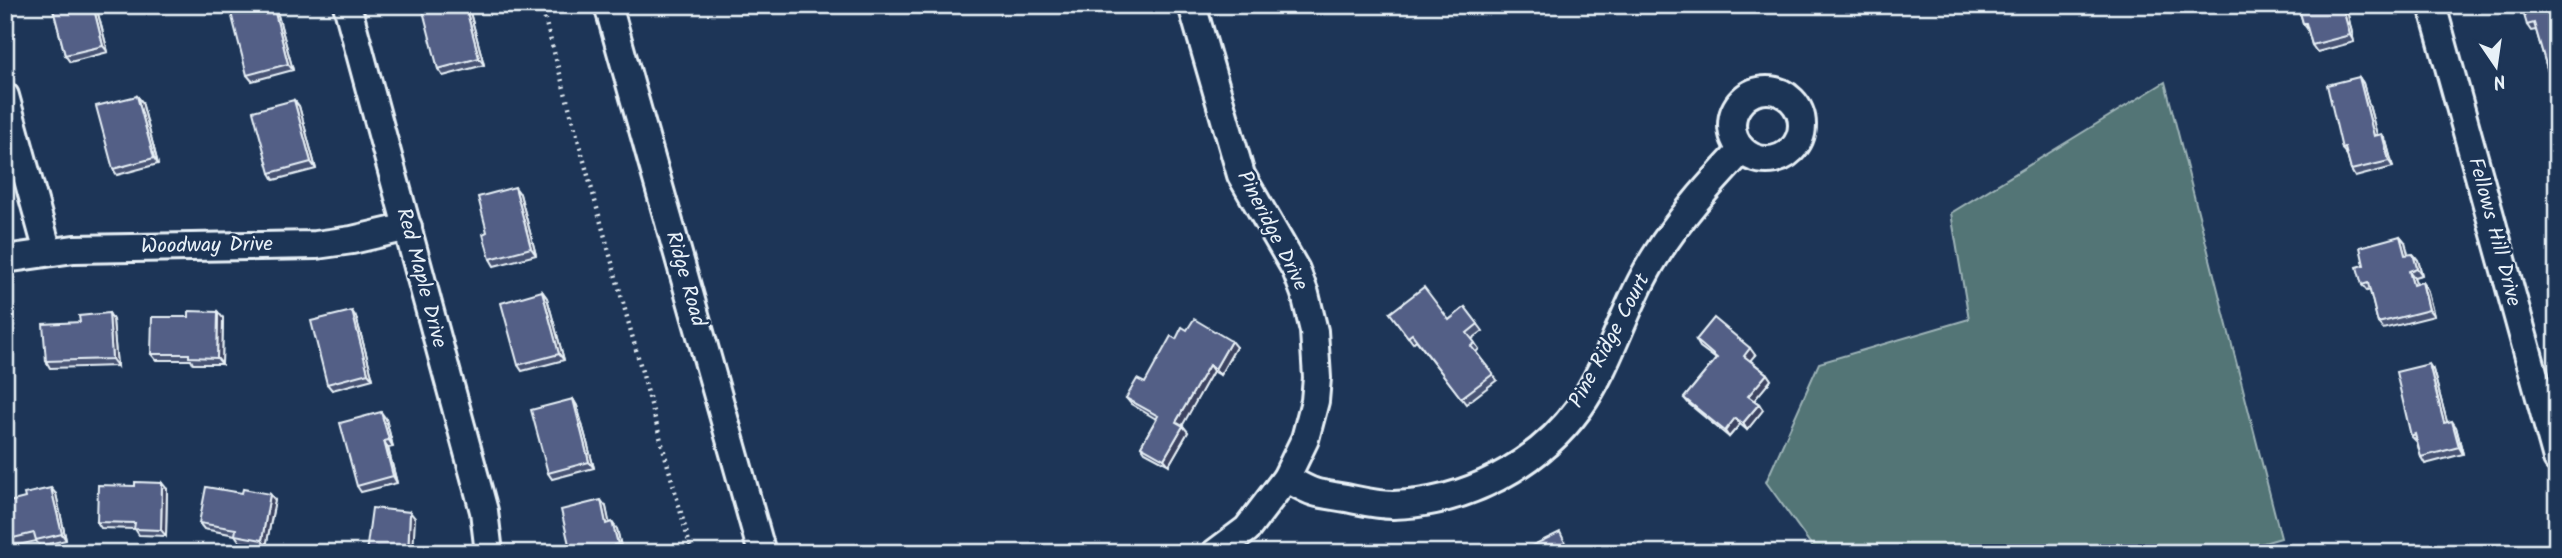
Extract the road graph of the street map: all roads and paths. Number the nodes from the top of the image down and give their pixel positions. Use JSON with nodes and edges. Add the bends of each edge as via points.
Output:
{"nodes":[{"id":1,"x":347,"y":5,"type":"edge"},
{"id":2,"x":541,"y":5,"type":"edge"},
{"id":3,"x":608,"y":5,"type":"edge"},
{"id":4,"x":1192,"y":5,"type":"edge"},
{"id":5,"x":2432,"y":5,"type":"edge"},
{"id":6,"x":5,"y":96,"type":"edge"},
{"id":7,"x":1742,"y":150,"type":"dead end"},
{"id":8,"x":408,"y":227,"type":"junction"},
{"id":9,"x":48,"y":252,"type":"junction"},
{"id":10,"x":5,"y":258,"type":"edge"},
{"id":11,"x":2557,"y":459,"type":"edge"},
{"id":12,"x":1286,"y":478,"type":"junction"},
{"id":13,"x":489,"y":553,"type":"edge"},
{"id":14,"x":692,"y":553,"type":"edge"},
{"id":15,"x":762,"y":553,"type":"edge"},
{"id":16,"x":1215,"y":553,"type":"edge"}],
"edges":[{"from":1,"to":8,"type":"street","name":"Red Maple Drive"},
{"from":2,"to":14,"type":"path"},
{"from":3,"to":15,"type":"street","name":"Ridge Road"},
{"from":4,"to":12,"type":"street","name":"Pineridge Drive","via":[[1241,175],[1296,270],[1314,331],[1315,401],[1305,439]]},
{"from":5,"to":11,"type":"street","name":"Fellows Hill Drive"},
{"from":6,"to":9,"type":"street"},
{"from":7,"to":12,"type":"street","name":"Pine Ridge Court","via":[[1692,204],[1655,257],[1579,407],[1528,459],[1471,489],[1418,503],[1390,505],[1314,492]]},
{"from":8,"to":9,"type":"street","name":"Woodway Drive","via":[[316,245]]},
{"from":8,"to":13,"type":"street","name":"Red Maple Drive","via":[[484,511]]},
{"from":9,"to":10,"type":"street","name":"Woodway Drive"},
{"from":12,"to":16,"type":"street","name":"Pineridge Drive","via":[[1247,529]]}]}
